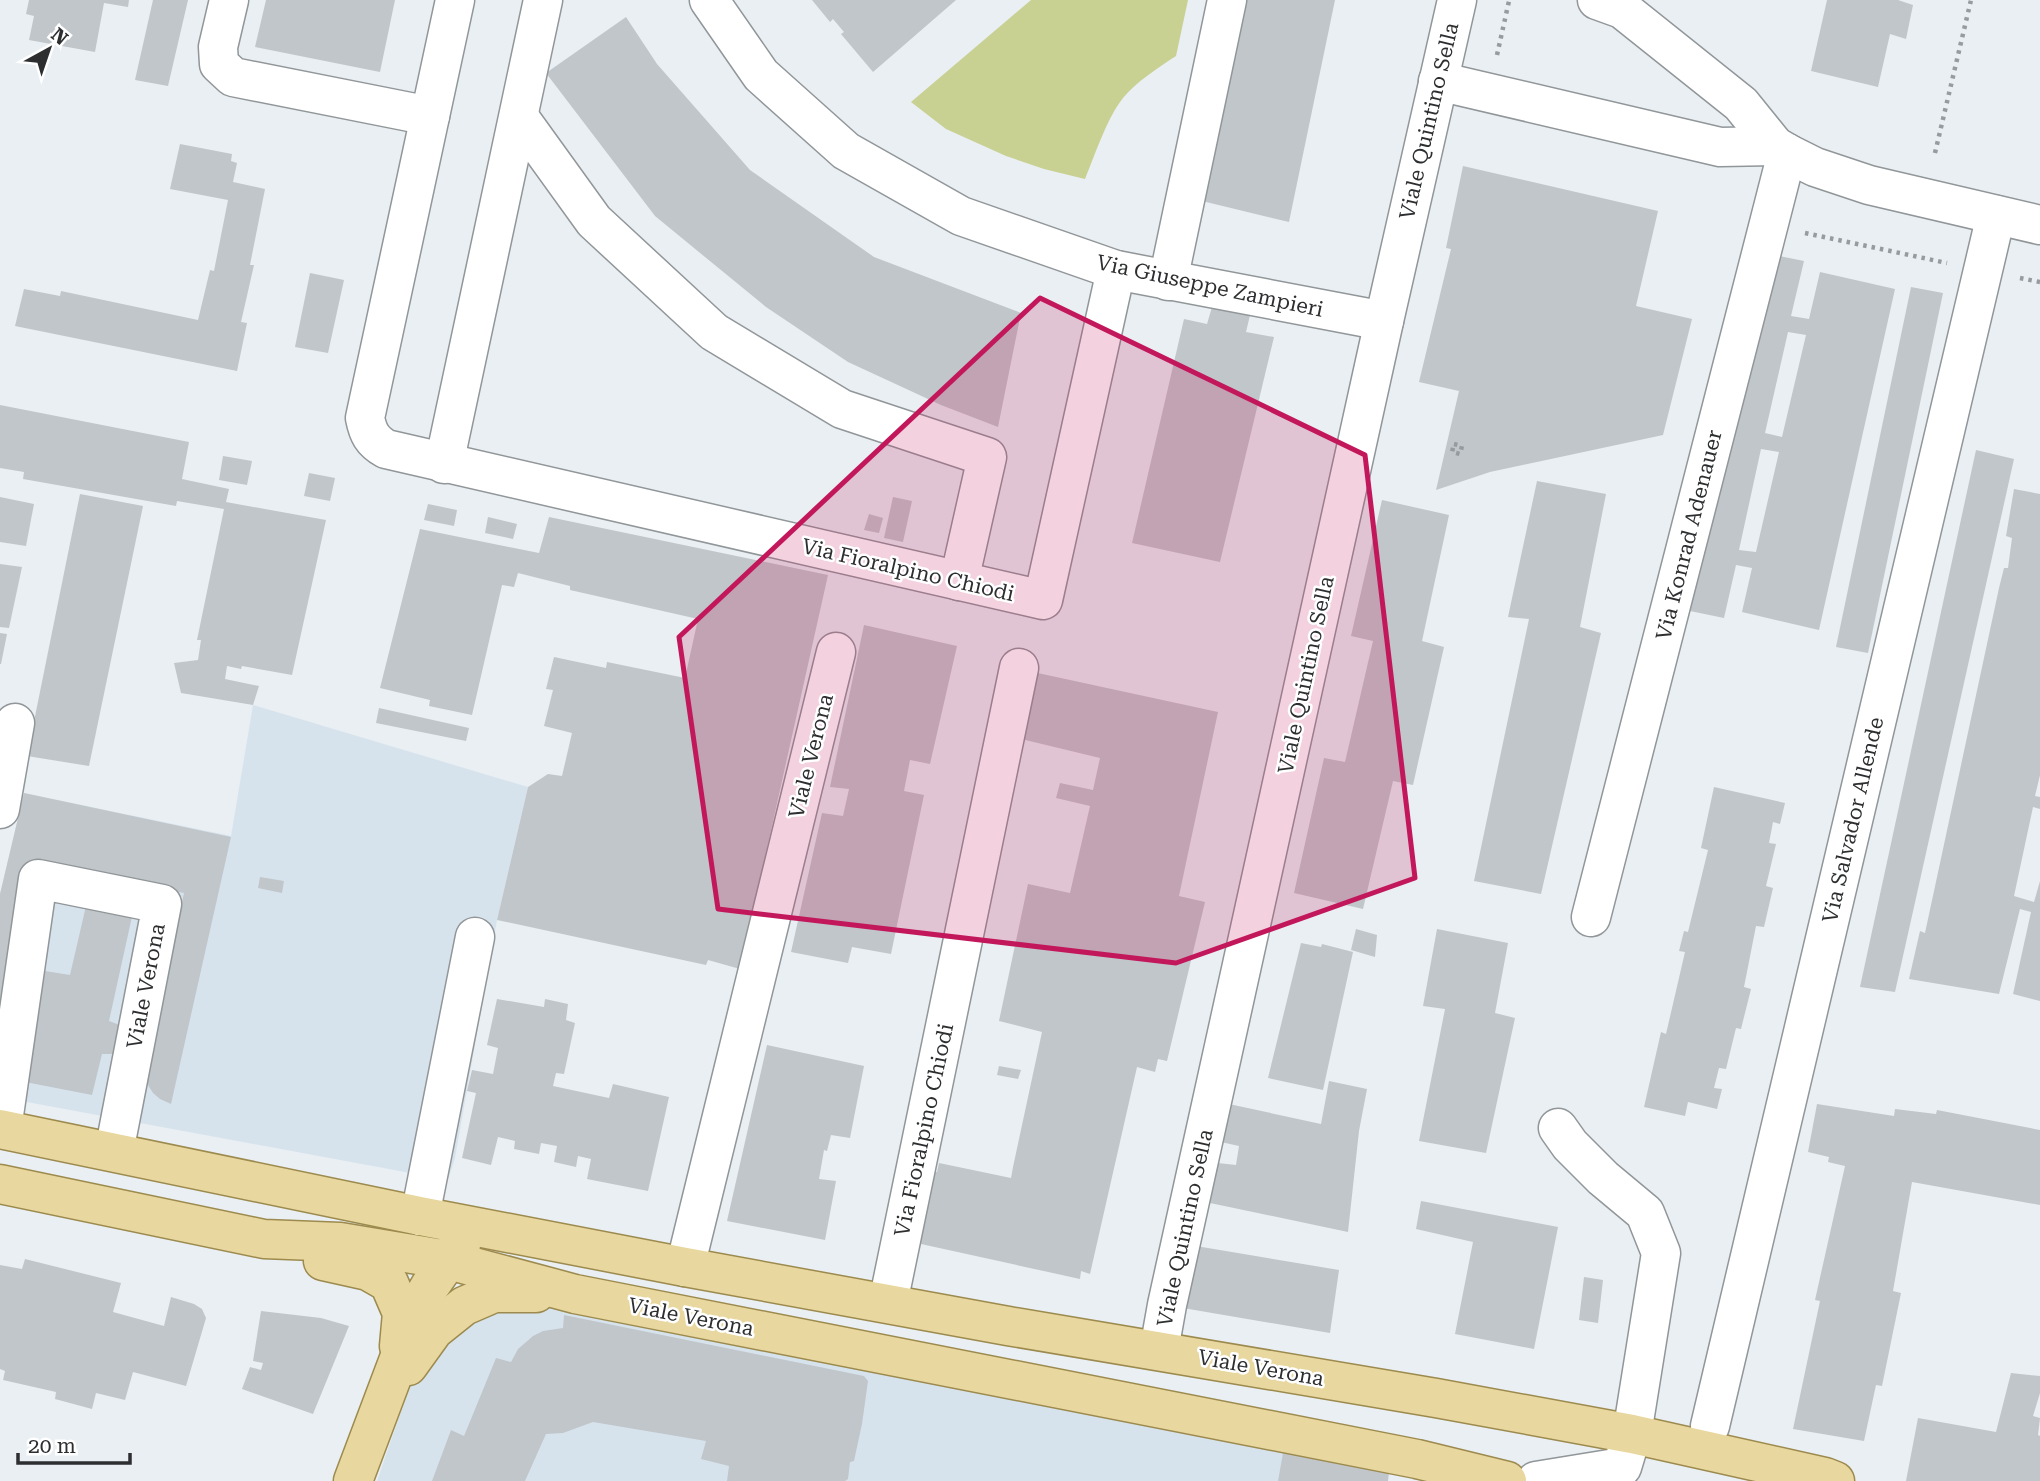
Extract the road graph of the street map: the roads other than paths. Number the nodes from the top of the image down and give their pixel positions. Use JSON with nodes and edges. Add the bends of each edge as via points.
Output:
{"nodes":[{"id":1,"x":229,"y":0,"type":"edge"},
{"id":2,"x":455,"y":0,"type":"edge"},
{"id":3,"x":543,"y":0,"type":"edge"},
{"id":4,"x":709,"y":0,"type":"edge"},
{"id":5,"x":1227,"y":0,"type":"edge"},
{"id":6,"x":1457,"y":0,"type":"edge"},
{"id":7,"x":1597,"y":0,"type":"edge"},
{"id":8,"x":1438,"y":81,"type":"junction"},
{"id":9,"x":430,"y":116,"type":"junction"},
{"id":10,"x":519,"y":117,"type":"junction"},
{"id":11,"x":1781,"y":150,"type":"junction"},
{"id":12,"x":1996,"y":215,"type":"junction"},
{"id":13,"x":2040,"y":225,"type":"edge"},
{"id":14,"x":1116,"y":271,"type":"junction"},
{"id":15,"x":1168,"y":281,"type":"junction"},
{"id":16,"x":1384,"y":321,"type":"junction"},
{"id":17,"x":444,"y":464,"type":"junction"},
{"id":18,"x":959,"y":581,"type":"junction"},
{"id":19,"x":836,"y":652,"type":"dead end"},
{"id":20,"x":1019,"y":668,"type":"dead end"},
{"id":21,"x":15,"y":723,"type":"dead end"},
{"id":22,"x":0,"y":809,"type":"edge"},
{"id":23,"x":1591,"y":917,"type":"dead end"},
{"id":24,"x":475,"y":937,"type":"dead end"},
{"id":25,"x":1558,"y":1128,"type":"dead end"},
{"id":26,"x":1,"y":1129,"type":"edge"},
{"id":27,"x":114,"y":1152,"type":"junction"},
{"id":28,"x":0,"y":1184,"type":"edge"},
{"id":29,"x":420,"y":1216,"type":"junction"},
{"id":30,"x":264,"y":1239,"type":"junction"},
{"id":31,"x":585,"y":1247,"type":"junction"},
{"id":32,"x":448,"y":1260,"type":"junction"},
{"id":33,"x":685,"y":1267,"type":"junction"},
{"id":34,"x":575,"y":1294,"type":"junction"},
{"id":35,"x":888,"y":1303,"type":"junction"},
{"id":36,"x":1159,"y":1350,"type":"junction"},
{"id":37,"x":397,"y":1362,"type":"junction"},
{"id":38,"x":383,"y":1402,"type":"junction"},
{"id":39,"x":1710,"y":1426,"type":"dead end"},
{"id":40,"x":1632,"y":1434,"type":"junction"},
{"id":41,"x":1415,"y":1470,"type":"edge"},
{"id":42,"x":353,"y":1481,"type":"edge"},
{"id":43,"x":1507,"y":1481,"type":"edge"},
{"id":44,"x":1536,"y":1481,"type":"edge"},
{"id":45,"x":1835,"y":1481,"type":"edge"}],
"edges":[{"from":1,"to":9,"type":"street","via":[[218,47],[219,64],[233,77]]},
{"from":2,"to":9,"type":"street","name":"Via Fioralpino Chiodi"},
{"from":3,"to":10,"type":"street"},
{"from":4,"to":14,"type":"street","name":"Via Giuseppe Zampieri","via":[[761,75],[846,151],[961,216]]},
{"from":5,"to":15,"type":"street"},
{"from":6,"to":8,"type":"street","name":"Viale Quintino Sella"},
{"from":7,"to":11,"type":"street","via":[[1622,9],[1741,104]]},
{"from":8,"to":11,"type":"street","via":[[1720,147]]},
{"from":8,"to":16,"type":"street","name":"Viale Quintino Sella"},
{"from":9,"to":17,"type":"street","name":"Via Fioralpino Chiodi","via":[[365,418],[374,442],[386,449]]},
{"from":10,"to":17,"type":"street"},
{"from":10,"to":18,"type":"street","via":[[594,221],[714,332],[842,410],[987,457]]},
{"from":11,"to":12,"type":"street","via":[[1869,185]]},
{"from":11,"to":23,"type":"street","name":"Via Konrad Adenauer"},
{"from":12,"to":13,"type":"street"},
{"from":12,"to":39,"type":"street","name":"Via Salvador Allende"},
{"from":14,"to":15,"type":"street","name":"Via Giuseppe Zampieri"},
{"from":14,"to":18,"type":"street","name":"Via Fioralpino Chiodi","via":[[1043,600]]},
{"from":15,"to":16,"type":"street","name":"Via Giuseppe Zampieri"},
{"from":16,"to":36,"type":"street","name":"Viale Quintino Sella"},
{"from":17,"to":18,"type":"street","name":"Via Fioralpino Chiodi"},
{"from":19,"to":33,"type":"street","name":"Viale Verona"},
{"from":20,"to":35,"type":"street","name":"Via Fioralpino Chiodi"},
{"from":21,"to":22,"type":"street"},
{"from":24,"to":29,"type":"street"},
{"from":25,"to":40,"type":"street","via":[[1595,1170],[1645,1213],[1661,1253]]},
{"from":26,"to":27,"type":"main road","name":"Viale Verona"},
{"from":26,"to":27,"type":"street","name":"Viale Verona","via":[[38,879],[162,904]]},
{"from":27,"to":29,"type":"main road","name":"Viale Verona"},
{"from":28,"to":30,"type":"main road","name":"Viale Verona"},
{"from":29,"to":31,"type":"main road","name":"Viale Verona"},
{"from":30,"to":32,"type":"main road","name":"Viale Verona","via":[[340,1241]]},
{"from":30,"to":37,"type":"main road","via":[[325,1262],[368,1271],[389,1283],[402,1313]]},
{"from":31,"to":32,"type":"main road","via":[[481,1239],[458,1246]]},
{"from":31,"to":33,"type":"main road","name":"Viale Verona"},
{"from":32,"to":34,"type":"main road","name":"Viale Verona"},
{"from":32,"to":37,"type":"main road","via":[[429,1286]]},
{"from":33,"to":35,"type":"main road","name":"Viale Verona"},
{"from":34,"to":38,"type":"main road","name":"Viale Verona","via":[[494,1293],[464,1306],[434,1331]]},
{"from":34,"to":41,"type":"main road","name":"Viale Verona"},
{"from":35,"to":36,"type":"main road","name":"Viale Verona"},
{"from":36,"to":40,"type":"main road","name":"Viale Verona"},
{"from":37,"to":38,"type":"main road"},
{"from":38,"to":42,"type":"main road"},
{"from":40,"to":44,"type":"street","via":[[1622,1467]]},
{"from":40,"to":45,"type":"main road","name":"Viale Verona"},
{"from":41,"to":43,"type":"main road","name":"Viale Verona"}]}
